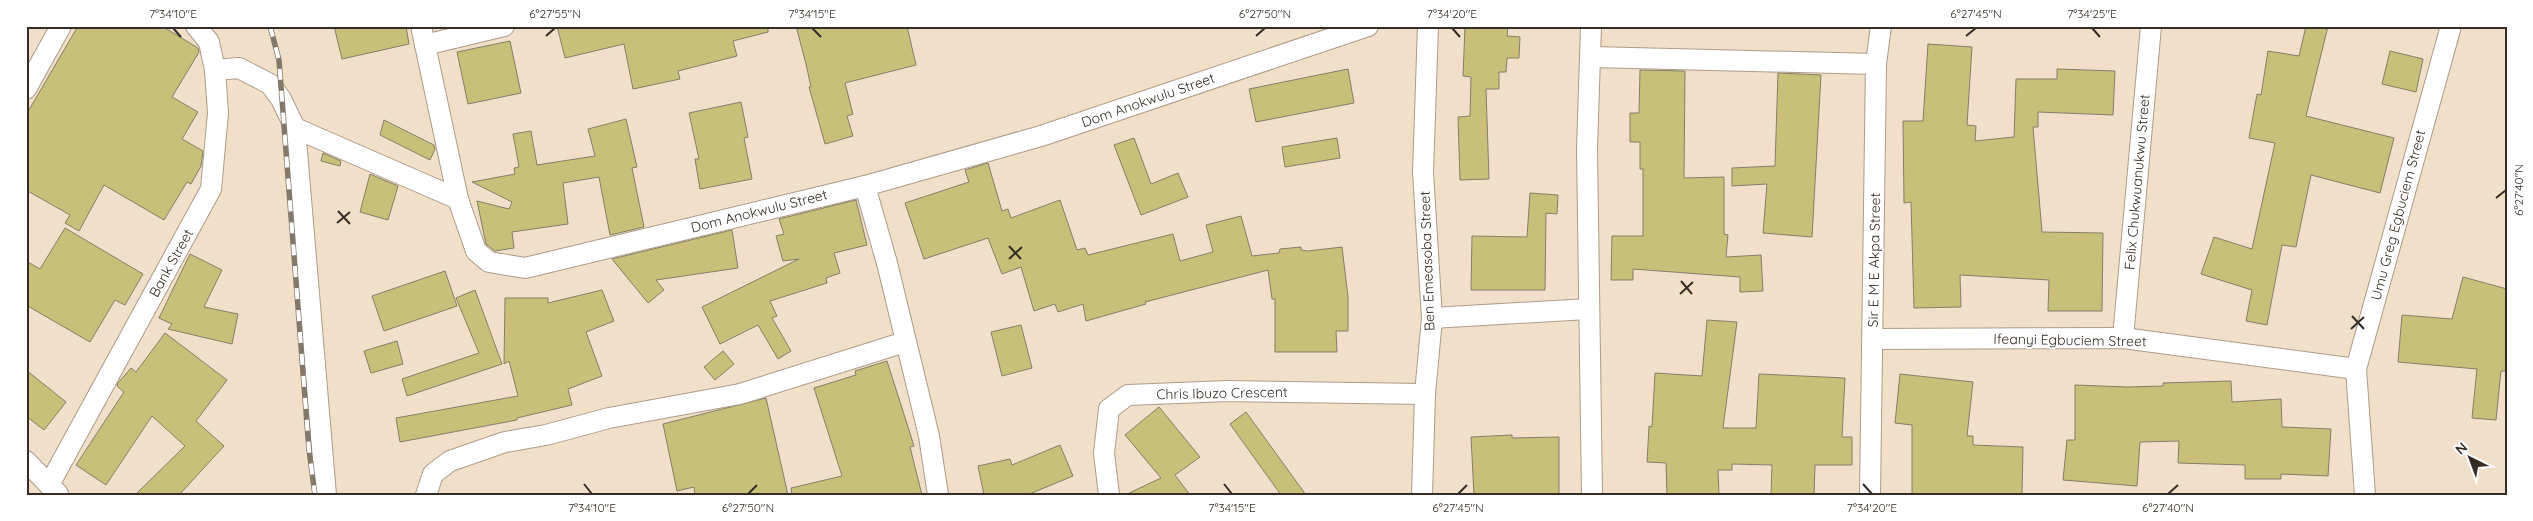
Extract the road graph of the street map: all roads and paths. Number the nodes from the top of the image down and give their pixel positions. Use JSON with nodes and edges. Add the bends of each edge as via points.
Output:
{"nodes":[{"id":1,"x":61,"y":26,"type":"edge"},
{"id":2,"x":196,"y":26,"type":"edge"},
{"id":3,"x":504,"y":26,"type":"edge"},
{"id":4,"x":1368,"y":26,"type":"edge"},
{"id":5,"x":1428,"y":26,"type":"edge"},
{"id":6,"x":1591,"y":26,"type":"edge"},
{"id":7,"x":1881,"y":26,"type":"edge"},
{"id":8,"x":2151,"y":26,"type":"edge"},
{"id":9,"x":2451,"y":26,"type":"edge"},
{"id":10,"x":423,"y":36,"type":"edge"},
{"id":11,"x":1592,"y":57,"type":"junction"},
{"id":12,"x":1876,"y":64,"type":"junction"},
{"id":13,"x":215,"y":70,"type":"junction"},
{"id":14,"x":26,"y":89,"type":"edge"},
{"id":15,"x":296,"y":128,"type":"junction"},
{"id":16,"x":865,"y":186,"type":"junction"},
{"id":17,"x":458,"y":200,"type":"junction"},
{"id":18,"x":1588,"y":309,"type":"junction"},
{"id":19,"x":1432,"y":318,"type":"junction"},
{"id":20,"x":2123,"y":338,"type":"junction"},
{"id":21,"x":1873,"y":339,"type":"junction"},
{"id":22,"x":905,"y":342,"type":"junction"},
{"id":23,"x":2356,"y":369,"type":"junction"},
{"id":24,"x":1425,"y":394,"type":"junction"},
{"id":25,"x":26,"y":461,"type":"edge"},
{"id":26,"x":54,"y":490,"type":"edge"},
{"id":27,"x":326,"y":495,"type":"edge"},
{"id":28,"x":426,"y":495,"type":"edge"},
{"id":29,"x":938,"y":495,"type":"edge"},
{"id":30,"x":1109,"y":495,"type":"edge"},
{"id":31,"x":1422,"y":495,"type":"edge"},
{"id":32,"x":1592,"y":495,"type":"edge"},
{"id":33,"x":1870,"y":495,"type":"edge"},
{"id":34,"x":2365,"y":495,"type":"edge"}],
"edges":[{"from":1,"to":14,"type":"street"},
{"from":2,"to":13,"type":"street","name":"Bank Street","via":[[209,42]]},
{"from":3,"to":10,"type":"street"},
{"from":4,"to":16,"type":"street","name":"Dom Anokwulu Street","via":[[1040,136]]},
{"from":5,"to":19,"type":"street","name":"Ben Emeasoba Street","via":[[1423,172]]},
{"from":6,"to":11,"type":"street"},
{"from":7,"to":12,"type":"street","name":"Sir E M E Akpa Street"},
{"from":8,"to":20,"type":"street","name":"Felix Chukwuanukwu Street"},
{"from":9,"to":23,"type":"street","name":"Umu Greg Egbuciem Street"},
{"from":10,"to":17,"type":"street","name":"Dom Anokwulu Street"},
{"from":11,"to":12,"type":"street"},
{"from":11,"to":18,"type":"street","via":[[1587,149]]},
{"from":12,"to":21,"type":"street","name":"Sir E M E Akpa Street"},
{"from":13,"to":15,"type":"street","via":[[239,68],[270,84]]},
{"from":13,"to":26,"type":"street","name":"Bank Street","via":[[218,113],[211,189]]},
{"from":15,"to":17,"type":"street"},
{"from":15,"to":27,"type":"street"},
{"from":16,"to":17,"type":"street","name":"Dom Anokwulu Street","via":[[525,268],[489,262],[476,251]]},
{"from":16,"to":22,"type":"street"},
{"from":18,"to":19,"type":"street"},
{"from":18,"to":32,"type":"street"},
{"from":19,"to":24,"type":"street","name":"Ben Emeasoba Street"},
{"from":20,"to":21,"type":"street","name":"Ifeanyi Egbuciem Street"},
{"from":20,"to":23,"type":"street","name":"Ifeanyi Egbuciem Street"},
{"from":21,"to":33,"type":"street","name":"Sir E M E Akpa Street"},
{"from":22,"to":28,"type":"street","via":[[740,394],[609,418],[505,442],[450,461],[433,474]]},
{"from":22,"to":29,"type":"street","via":[[929,436]]},
{"from":23,"to":34,"type":"street","name":"Umu Greg Egbuciem Street"},
{"from":24,"to":30,"type":"street","name":"Chris Ibuzo Crescent","via":[[1228,391],[1128,395],[1109,409],[1104,453]]},
{"from":24,"to":31,"type":"street","name":"Ben Emeasoba Street"},
{"from":25,"to":26,"type":"street"}]}
